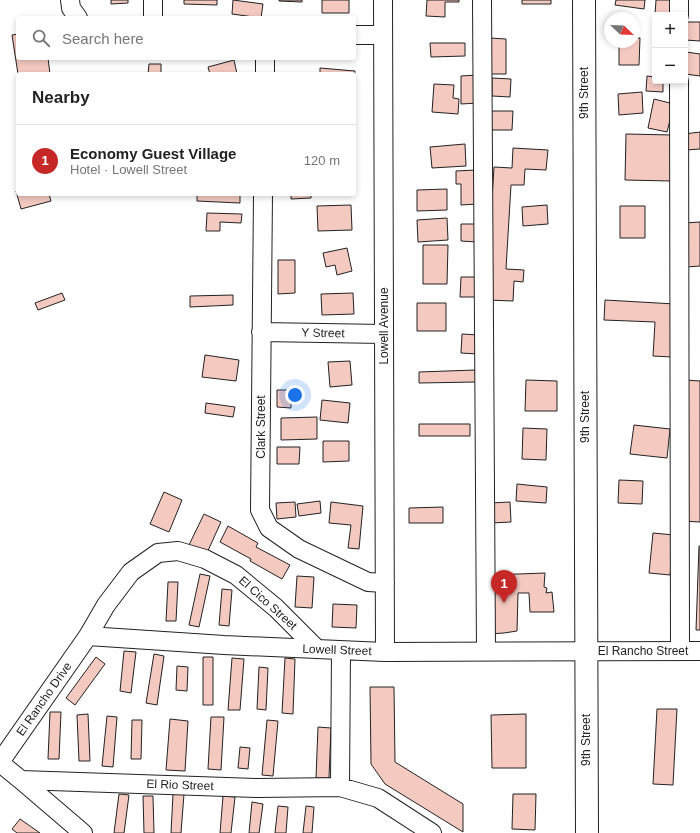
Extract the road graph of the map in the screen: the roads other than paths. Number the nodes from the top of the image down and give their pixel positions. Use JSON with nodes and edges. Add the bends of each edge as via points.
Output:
{"nodes":[{"id":1,"x":70,"y":0,"type":"edge"},
{"id":2,"x":153,"y":0,"type":"edge"},
{"id":3,"x":383,"y":0,"type":"edge"},
{"id":4,"x":482,"y":0,"type":"edge"},
{"id":5,"x":584,"y":0,"type":"edge"},
{"id":6,"x":679,"y":0,"type":"edge"},
{"id":7,"x":679,"y":12,"type":"edge"},
{"id":8,"x":77,"y":16,"type":"edge"},
{"id":9,"x":153,"y":16,"type":"edge"},
{"id":10,"x":356,"y":35,"type":"edge"},
{"id":11,"x":383,"y":35,"type":"junction"},
{"id":12,"x":265,"y":60,"type":"edge"},
{"id":13,"x":265,"y":72,"type":"edge"},
{"id":14,"x":679,"y":84,"type":"edge"},
{"id":15,"x":263,"y":196,"type":"edge"},
{"id":16,"x":261,"y":332,"type":"junction"},
{"id":17,"x":384,"y":334,"type":"junction"},
{"id":18,"x":385,"y":582,"type":"junction"},
{"id":19,"x":88,"y":636,"type":"junction"},
{"id":20,"x":317,"y":649,"type":"junction"},
{"id":21,"x":341,"y":651,"type":"junction"},
{"id":22,"x":486,"y":651,"type":"junction"},
{"id":23,"x":586,"y":651,"type":"junction"},
{"id":24,"x":680,"y":651,"type":"junction"},
{"id":25,"x":700,"y":651,"type":"edge"},
{"id":26,"x":385,"y":652,"type":"junction"},
{"id":27,"x":0,"y":763,"type":"edge"},
{"id":28,"x":22,"y":780,"type":"junction"},
{"id":29,"x":340,"y":787,"type":"junction"},
{"id":30,"x":83,"y":833,"type":"edge"},
{"id":31,"x":432,"y":833,"type":"edge"},
{"id":32,"x":587,"y":833,"type":"edge"}],
"edges":[{"from":1,"to":8,"type":"street","via":[[71,8]]},
{"from":2,"to":9,"type":"street"},
{"from":3,"to":11,"type":"street","name":"Lowell Avenue"},
{"from":4,"to":22,"type":"street"},
{"from":5,"to":23,"type":"main road","name":"9th Street"},
{"from":6,"to":7,"type":"street"},
{"from":10,"to":11,"type":"street"},
{"from":11,"to":17,"type":"street","name":"Lowell Avenue"},
{"from":12,"to":13,"type":"street"},
{"from":14,"to":24,"type":"street"},
{"from":15,"to":16,"type":"street","name":"Clark Street"},
{"from":16,"to":17,"type":"street","name":"Y Street"},
{"from":16,"to":18,"type":"street","name":"Clark Street","via":[[260,510],[270,528],[299,550],[368,582]]},
{"from":17,"to":18,"type":"street","name":"Lowell Avenue"},
{"from":18,"to":26,"type":"street","name":"Lowell Avenue"},
{"from":19,"to":20,"type":"street","name":"Lowell Street"},
{"from":19,"to":20,"type":"street","name":"El Cico Street","via":[[106,605],[131,572],[158,553],[178,551],[205,559],[236,575],[276,608]]},
{"from":19,"to":27,"type":"street","name":"El Rancho Drive"},
{"from":20,"to":21,"type":"street","name":"Lowell Street"},
{"from":21,"to":26,"type":"street","name":"Lowell Street"},
{"from":21,"to":29,"type":"street"},
{"from":22,"to":23,"type":"street","name":"Lowell Street"},
{"from":22,"to":26,"type":"street","name":"Lowell Street"},
{"from":23,"to":24,"type":"street","name":"El Rancho Street"},
{"from":23,"to":32,"type":"main road","name":"9th Street"},
{"from":24,"to":25,"type":"street","name":"El Rancho Street"},
{"from":27,"to":28,"type":"street"},
{"from":28,"to":29,"type":"street","name":"El Rio Street","via":[[257,788]]},
{"from":28,"to":30,"type":"street"},
{"from":29,"to":31,"type":"street","name":"El Rio Street","via":[[378,798]]}]}
